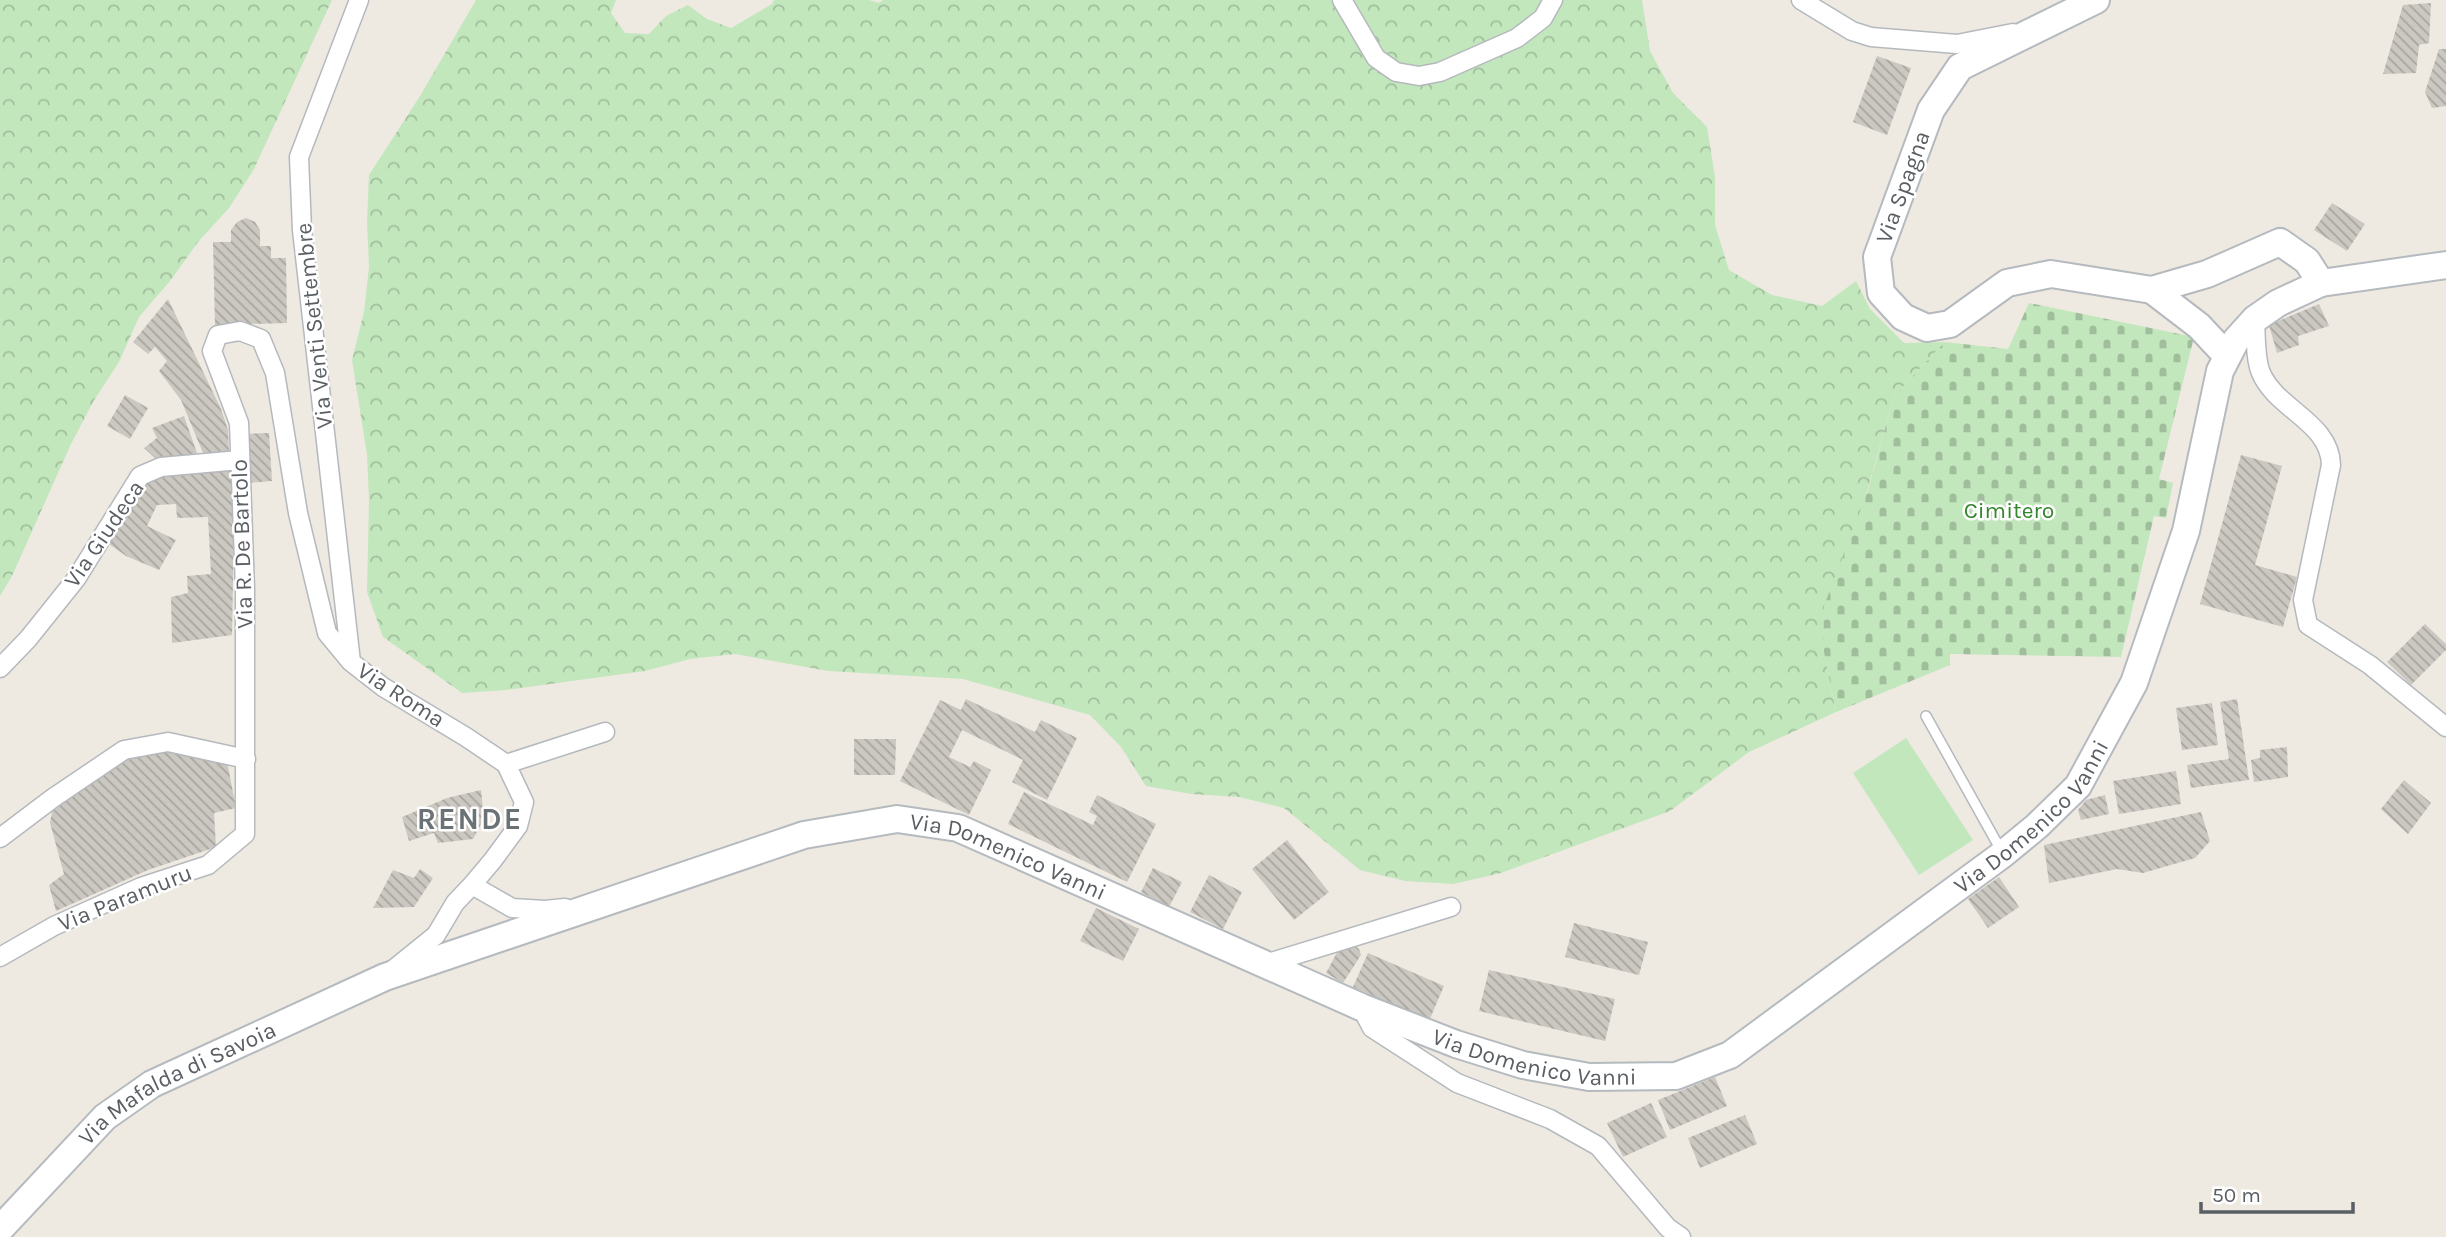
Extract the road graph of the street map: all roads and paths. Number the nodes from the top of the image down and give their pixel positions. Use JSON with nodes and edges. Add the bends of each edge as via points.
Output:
{"nodes":[{"id":1,"x":359,"y":0,"type":"edge"},
{"id":2,"x":1342,"y":0,"type":"edge"},
{"id":3,"x":1553,"y":0,"type":"edge"},
{"id":4,"x":1801,"y":0,"type":"edge"},
{"id":5,"x":2096,"y":0,"type":"edge"},
{"id":6,"x":2037,"y":29,"type":"junction"},
{"id":7,"x":2446,"y":265,"type":"edge"},
{"id":8,"x":2321,"y":283,"type":"junction"},
{"id":9,"x":2152,"y":290,"type":"junction"},
{"id":10,"x":2255,"y":319,"type":"junction"},
{"id":11,"x":218,"y":335,"type":"joint"},
{"id":12,"x":2227,"y":356,"type":"junction"},
{"id":13,"x":240,"y":460,"type":"junction"},
{"id":14,"x":351,"y":662,"type":"junction"},
{"id":15,"x":0,"y":668,"type":"edge"},
{"id":16,"x":1926,"y":716,"type":"dead end"},
{"id":17,"x":2446,"y":727,"type":"edge"},
{"id":18,"x":605,"y":732,"type":"dead end"},
{"id":19,"x":246,"y":759,"type":"junction"},
{"id":20,"x":506,"y":764,"type":"junction"},
{"id":21,"x":245,"y":834,"type":"joint"},
{"id":22,"x":0,"y":838,"type":"edge"},
{"id":23,"x":2003,"y":854,"type":"junction"},
{"id":24,"x":472,"y":885,"type":"junction"},
{"id":25,"x":600,"y":904,"type":"junction"},
{"id":26,"x":1451,"y":907,"type":"dead end"},
{"id":27,"x":0,"y":957,"type":"edge"},
{"id":28,"x":1265,"y":964,"type":"junction"},
{"id":29,"x":385,"y":977,"type":"junction"},
{"id":30,"x":1361,"y":1007,"type":"junction"},
{"id":31,"x":0,"y":1229,"type":"edge"},
{"id":32,"x":1681,"y":1237,"type":"edge"}],
"edges":[{"from":1,"to":14,"type":"street","name":"Via Venti Settembre","via":[[299,157],[302,230]]},
{"from":2,"to":3,"type":"street","via":[[1376,58],[1396,72],[1419,76],[1440,72],[1517,38],[1543,18]]},
{"from":4,"to":6,"type":"street","via":[[1852,31],[1871,37],[1957,44]]},
{"from":5,"to":6,"type":"main road","name":"Via Spagna"},
{"from":6,"to":9,"type":"main road","name":"Via Spagna","via":[[1960,67],[1931,110],[1877,257],[1881,293],[1903,317],[1927,328],[1950,324],[2007,283],[2051,274]]},
{"from":7,"to":8,"type":"main road","name":"Via Domenico Vanni"},
{"from":8,"to":9,"type":"main road","name":"Via Spagna","via":[[2307,261],[2280,242],[2207,274]]},
{"from":8,"to":10,"type":"main road","name":"Via Domenico Vanni"},
{"from":9,"to":12,"type":"main road","name":"Via Spagna","via":[[2199,326]]},
{"from":10,"to":12,"type":"main road","name":"Via Domenico Vanni"},
{"from":10,"to":17,"type":"street","via":[[2260,372],[2272,391],[2325,439],[2331,453],[2303,600],[2308,625],[2370,666]]},
{"from":11,"to":13,"type":"street","name":"Via R. De Bartolo","via":[[212,351],[239,422]]},
{"from":11,"to":14,"type":"street","name":"Via Roma","via":[[240,331],[261,339],[275,373],[298,513],[327,633]]},
{"from":12,"to":23,"type":"main road","name":"Via Domenico Vanni","via":[[2186,531],[2134,683],[2078,786]]},
{"from":13,"to":15,"type":"street","name":"Via Giudeca","via":[[161,467],[140,476],[76,579]]},
{"from":13,"to":19,"type":"street","name":"Via R. De Bartolo"},
{"from":14,"to":20,"type":"street","name":"Via Roma"},
{"from":16,"to":23,"type":"lane"},
{"from":18,"to":20,"type":"street"},
{"from":19,"to":21,"type":"street","name":"Via R. De Bartolo"},
{"from":19,"to":22,"type":"street","via":[[168,742],[124,750]]},
{"from":20,"to":24,"type":"street","via":[[523,802],[518,826]]},
{"from":21,"to":27,"type":"street","name":"Via Paramuru","via":[[208,865],[141,887]]},
{"from":23,"to":30,"type":"main road","name":"Via Domenico Vanni","via":[[1730,1055],[1676,1076],[1589,1077],[1523,1065]]},
{"from":24,"to":25,"type":"street","via":[[512,908]]},
{"from":24,"to":29,"type":"street","via":[[436,935]]},
{"from":25,"to":28,"type":"main road","name":"Via Domenico Vanni","via":[[804,835],[897,818],[958,828]]},
{"from":25,"to":29,"type":"main road","name":"Via Domenico Vanni"},
{"from":26,"to":28,"type":"street"},
{"from":28,"to":30,"type":"main road","name":"Via Domenico Vanni"},
{"from":29,"to":31,"type":"main road","name":"Via Mafalda di Savoia","via":[[152,1084],[105,1116]]},
{"from":30,"to":32,"type":"street","via":[[1372,1028],[1457,1083],[1550,1119],[1598,1146],[1668,1228]]}]}
